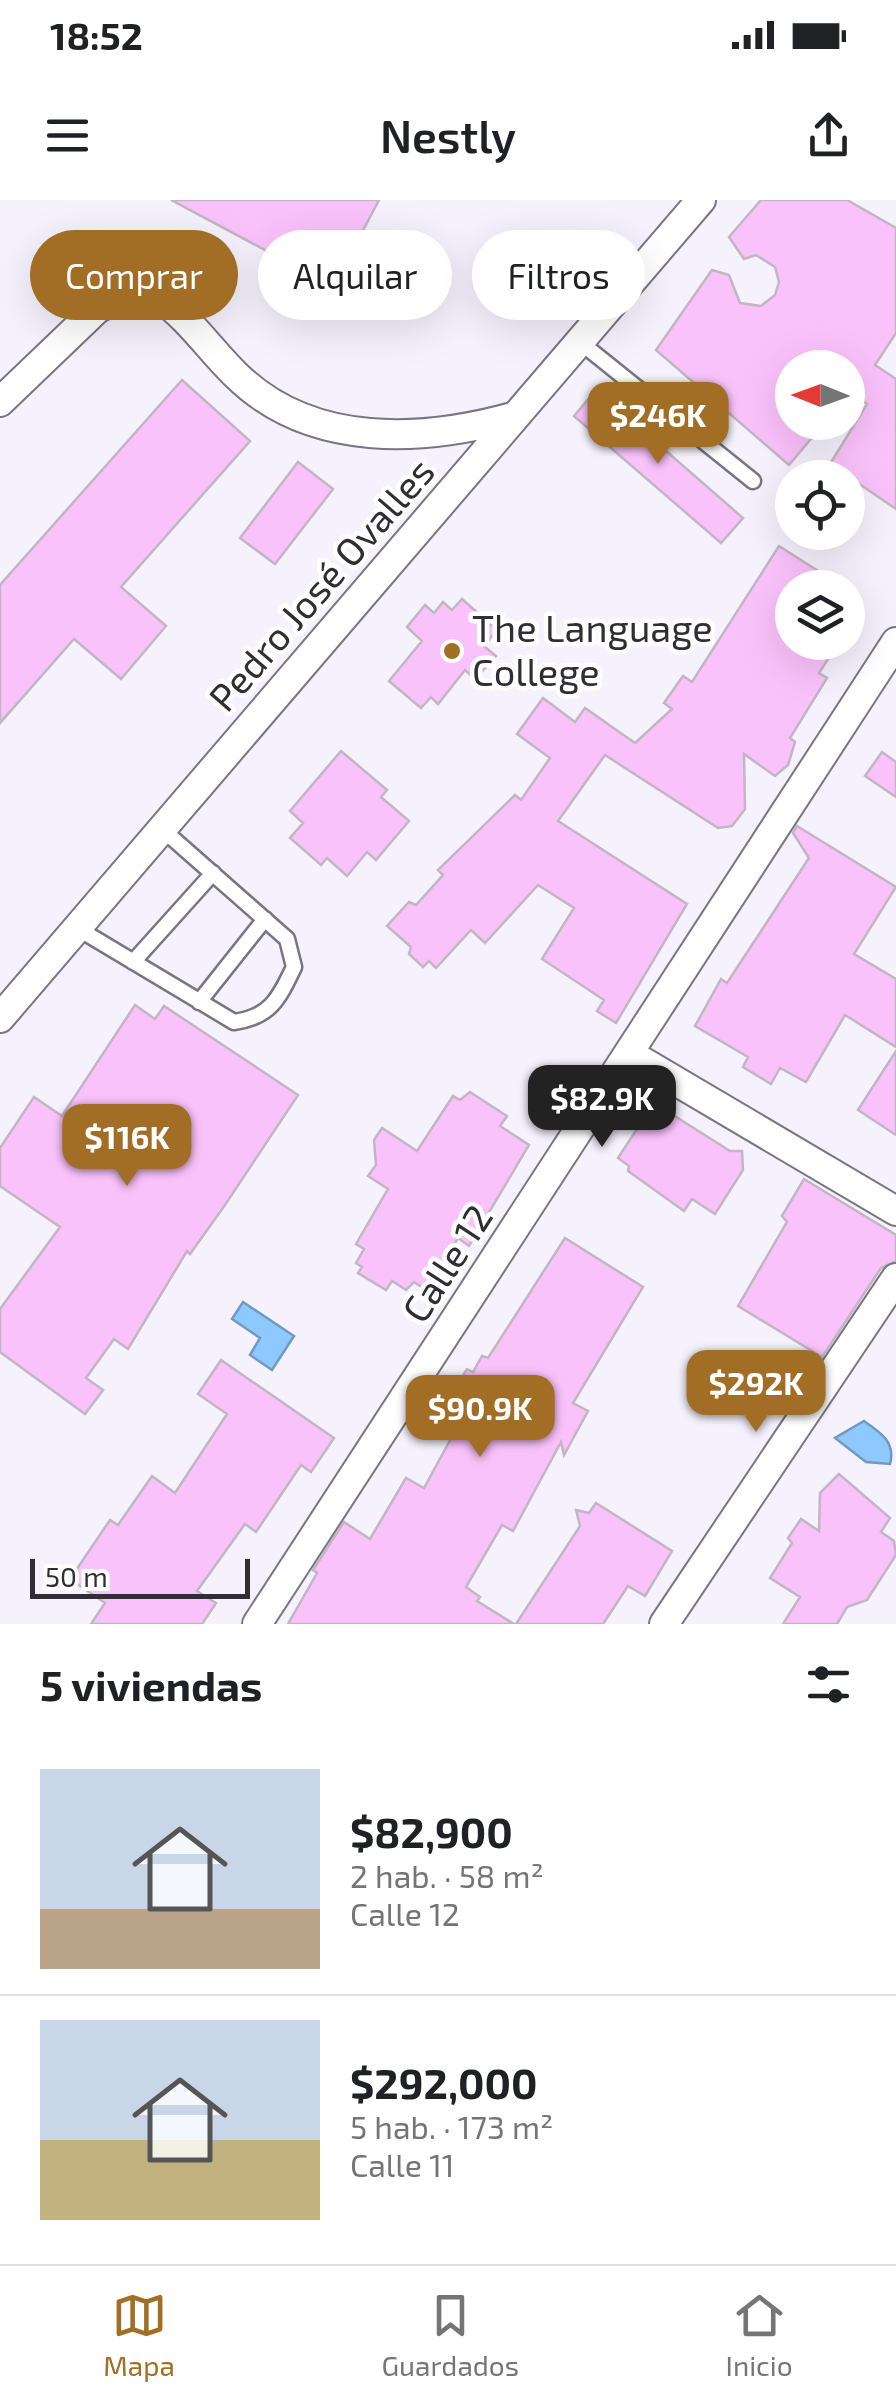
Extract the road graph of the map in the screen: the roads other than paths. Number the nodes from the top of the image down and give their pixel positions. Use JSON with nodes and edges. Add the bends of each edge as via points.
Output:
{"nodes":[{"id":1,"x":702,"y":200,"type":"edge"},
{"id":2,"x":580,"y":342,"type":"junction"},
{"id":3,"x":0,"y":402,"type":"edge"},
{"id":4,"x":516,"y":416,"type":"junction"},
{"id":5,"x":754,"y":481,"type":"dead end"},
{"id":6,"x":896,"y":642,"type":"edge"},
{"id":7,"x":162,"y":829,"type":"junction"},
{"id":8,"x":213,"y":873,"type":"junction"},
{"id":9,"x":266,"y":920,"type":"junction"},
{"id":10,"x":77,"y":928,"type":"junction"},
{"id":11,"x":133,"y":962,"type":"junction"},
{"id":12,"x":199,"y":1002,"type":"junction"},
{"id":13,"x":0,"y":1018,"type":"edge"},
{"id":14,"x":630,"y":1054,"type":"junction"},
{"id":15,"x":896,"y":1211,"type":"edge"},
{"id":16,"x":896,"y":1278,"type":"edge"},
{"id":17,"x":257,"y":1624,"type":"edge"},
{"id":18,"x":664,"y":1624,"type":"edge"}],
"edges":[{"from":1,"to":2,"type":"street","name":"Pedro José Ovalles"},
{"from":2,"to":4,"type":"street","name":"Pedro José Ovalles"},
{"from":2,"to":5,"type":"lane"},
{"from":3,"to":4,"type":"street","via":[[96,309],[132,290],[160,298],[240,380],[294,413],[330,425],[403,437]]},
{"from":4,"to":7,"type":"street","name":"Pedro José Ovalles"},
{"from":6,"to":14,"type":"street","name":"Calle 12"},
{"from":7,"to":8,"type":"lane"},
{"from":7,"to":10,"type":"street","name":"Pedro José Ovalles"},
{"from":8,"to":9,"type":"lane"},
{"from":8,"to":11,"type":"lane"},
{"from":9,"to":12,"type":"lane"},
{"from":9,"to":12,"type":"lane","via":[[287,938],[294,967],[275,1006],[253,1020],[234,1022]]},
{"from":10,"to":11,"type":"lane"},
{"from":10,"to":13,"type":"street","name":"Pedro José Ovalles"},
{"from":11,"to":12,"type":"lane"},
{"from":14,"to":15,"type":"street"},
{"from":14,"to":17,"type":"street","name":"Calle 12"},
{"from":16,"to":18,"type":"street"}]}
